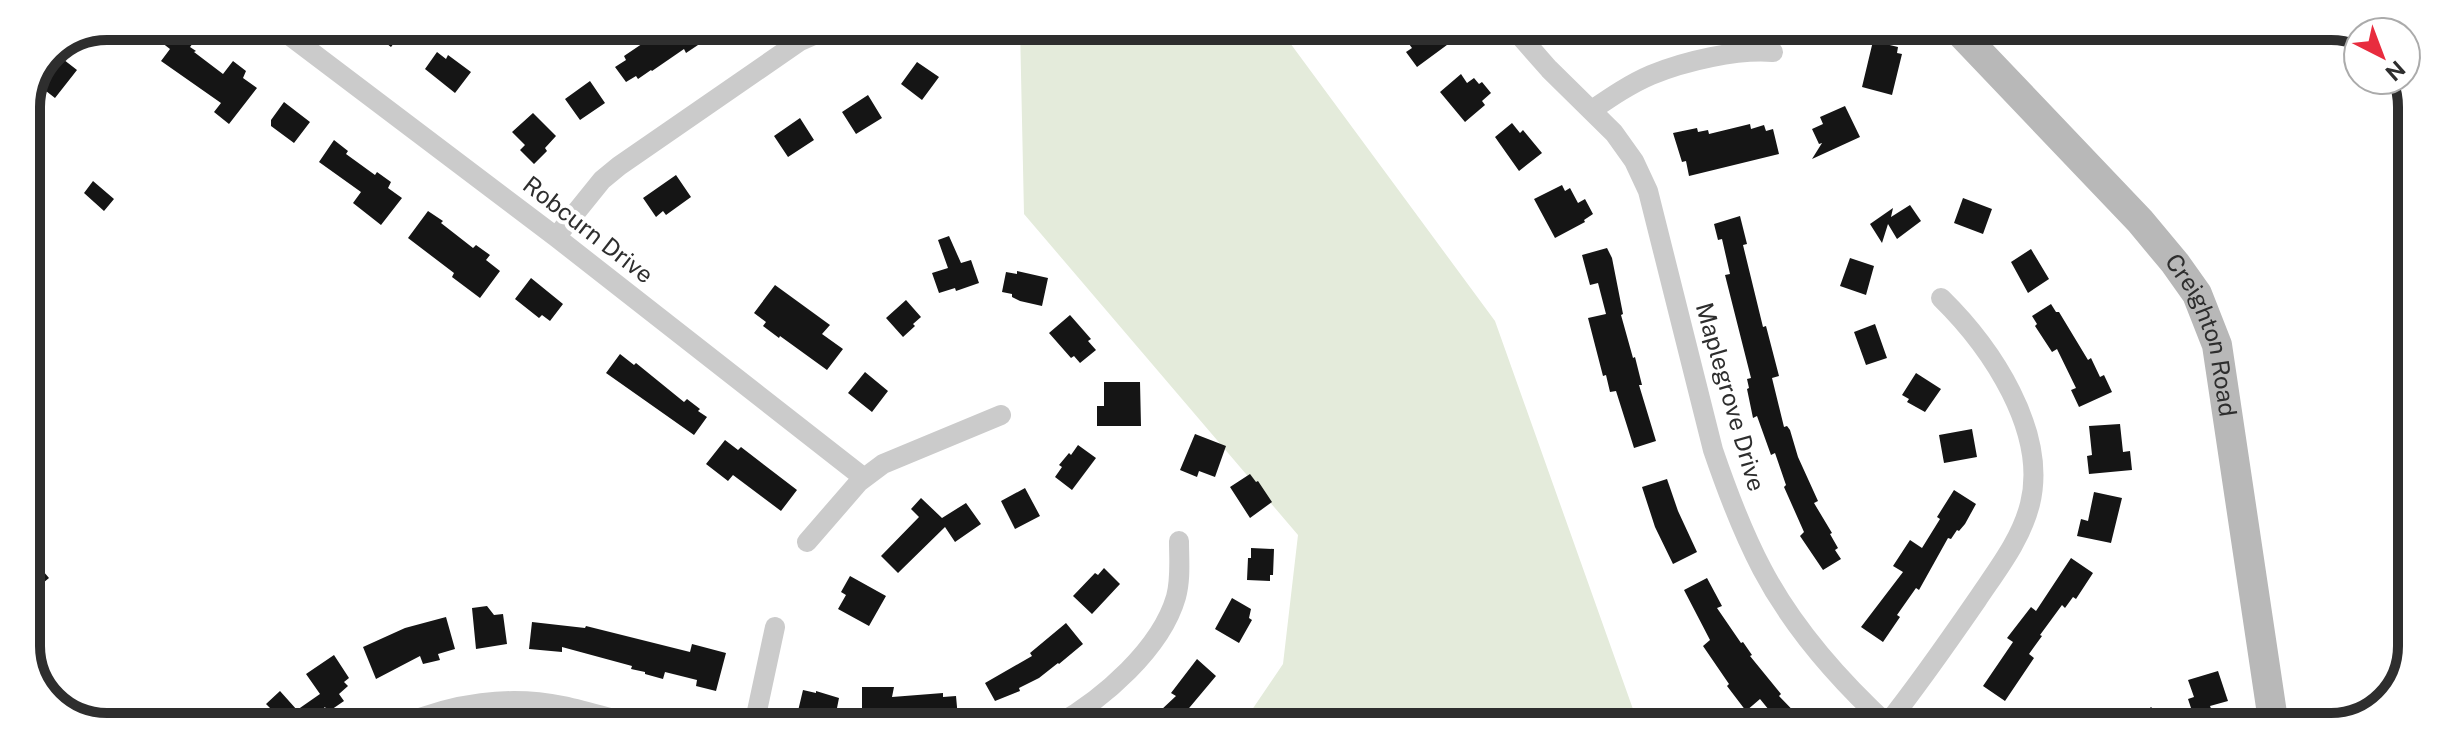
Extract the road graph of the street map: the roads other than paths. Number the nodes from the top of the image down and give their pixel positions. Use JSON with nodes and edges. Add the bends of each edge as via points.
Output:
{"nodes":[{"id":1,"x":296,"y":40,"type":"edge"},
{"id":2,"x":802,"y":40,"type":"edge"},
{"id":3,"x":1524,"y":40,"type":"edge"},
{"id":4,"x":1967,"y":40,"type":"edge"},
{"id":5,"x":1773,"y":52,"type":"dead end"},
{"id":6,"x":1592,"y":110,"type":"junction"},
{"id":7,"x":556,"y":237,"type":"junction"},
{"id":8,"x":1941,"y":298,"type":"dead end"},
{"id":9,"x":1001,"y":415,"type":"dead end"},
{"id":10,"x":864,"y":478,"type":"junction"},
{"id":11,"x":1179,"y":541,"type":"dead end"},
{"id":12,"x":807,"y":542,"type":"dead end"},
{"id":13,"x":775,"y":627,"type":"dead end"},
{"id":14,"x":437,"y":713,"type":"edge"},
{"id":15,"x":590,"y":713,"type":"edge"},
{"id":16,"x":757,"y":713,"type":"edge"},
{"id":17,"x":1075,"y":713,"type":"edge"},
{"id":18,"x":1875,"y":713,"type":"edge"},
{"id":19,"x":1897,"y":713,"type":"edge"},
{"id":20,"x":2272,"y":713,"type":"edge"}],
"edges":[{"from":1,"to":7,"type":"street","name":"Robcurn Drive"},
{"from":2,"to":7,"type":"street","via":[[619,166]]},
{"from":3,"to":6,"type":"street","name":"Maplegrove Drive"},
{"from":4,"to":20,"type":"main road","name":"Creighton Road","via":[[2140,221],[2197,294],[2217,345]]},
{"from":5,"to":6,"type":"street","via":[[1708,58],[1652,75]]},
{"from":6,"to":18,"type":"street","name":"Maplegrove Drive","via":[[1634,161],[1648,191],[1713,450],[1750,545],[1807,637]]},
{"from":7,"to":10,"type":"street","name":"Robcurn Drive"},
{"from":8,"to":19,"type":"street","via":[[1978,339],[2012,395],[2027,427],[2033,487],[2024,522],[2006,558]]},
{"from":9,"to":10,"type":"street","via":[[883,464]]},
{"from":10,"to":12,"type":"street"},
{"from":11,"to":17,"type":"street","via":[[1176,595],[1161,630],[1123,674]]},
{"from":13,"to":16,"type":"street"},
{"from":14,"to":15,"type":"street","via":[[481,702],[516,701]]}]}
